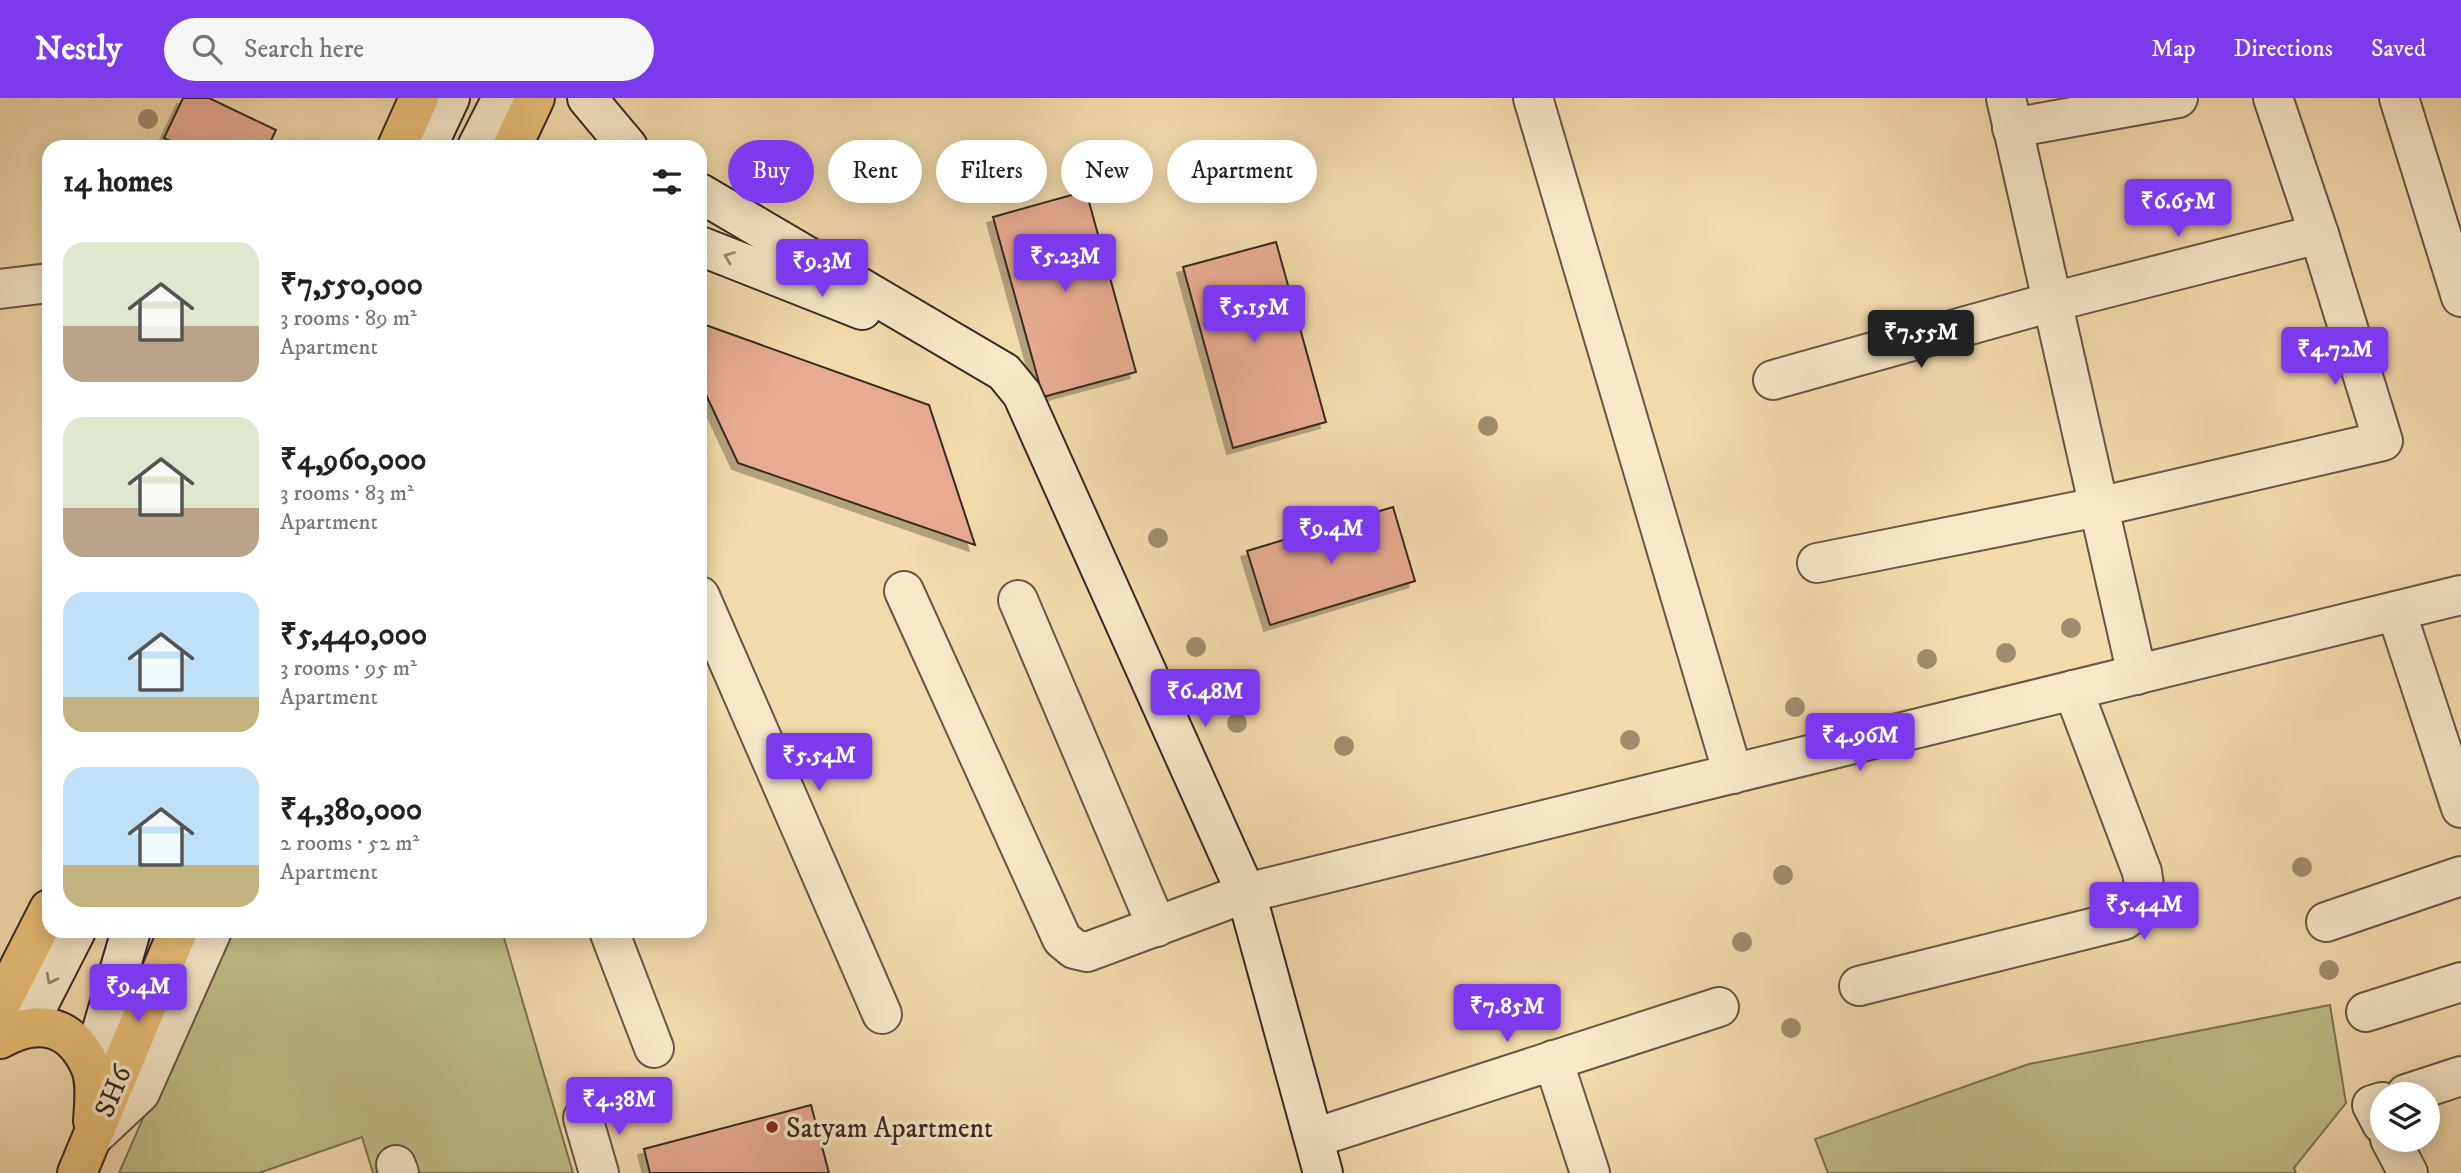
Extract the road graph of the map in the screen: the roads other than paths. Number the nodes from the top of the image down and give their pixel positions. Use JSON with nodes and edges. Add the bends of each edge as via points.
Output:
{"nodes":[{"id":1,"x":419,"y":98,"type":"edge"},
{"id":2,"x":450,"y":98,"type":"edge"},
{"id":3,"x":502,"y":98,"type":"edge"},
{"id":4,"x":535,"y":98,"type":"edge"},
{"id":5,"x":587,"y":98,"type":"edge"},
{"id":6,"x":1534,"y":98,"type":"edge"},
{"id":7,"x":2178,"y":98,"type":"edge"},
{"id":8,"x":2273,"y":98,"type":"edge"},
{"id":9,"x":2399,"y":98,"type":"edge"},
{"id":10,"x":2009,"y":113,"type":"edge"},
{"id":11,"x":400,"y":140,"type":"edge"},
{"id":12,"x":430,"y":140,"type":"edge"},
{"id":13,"x":481,"y":140,"type":"edge"},
{"id":14,"x":515,"y":140,"type":"edge"},
{"id":15,"x":622,"y":140,"type":"edge"},
{"id":16,"x":707,"y":197,"type":"edge"},
{"id":17,"x":2319,"y":234,"type":"junction"},
{"id":18,"x":707,"y":249,"type":"edge"},
{"id":19,"x":42,"y":284,"type":"edge"},
{"id":20,"x":0,"y":289,"type":"edge"},
{"id":21,"x":2461,"y":297,"type":"edge"},
{"id":22,"x":2052,"y":302,"type":"junction"},
{"id":23,"x":975,"y":354,"type":"junction"},
{"id":24,"x":1773,"y":380,"type":"dead end"},
{"id":25,"x":2098,"y":507,"type":"junction"},
{"id":26,"x":1817,"y":563,"type":"dead end"},
{"id":27,"x":904,"y":591,"type":"dead end"},
{"id":28,"x":2461,"y":595,"type":"edge"},
{"id":29,"x":1018,"y":600,"type":"dead end"},
{"id":30,"x":2396,"y":611,"type":"junction"},
{"id":31,"x":707,"y":612,"type":"edge"},
{"id":32,"x":2137,"y":675,"type":"junction"},
{"id":33,"x":2073,"y":690,"type":"junction"},
{"id":34,"x":2454,"y":760,"type":"edge"},
{"id":35,"x":1733,"y":774,"type":"junction"},
{"id":36,"x":2461,"y":808,"type":"edge"},
{"id":37,"x":2461,"y":876,"type":"edge"},
{"id":38,"x":1246,"y":893,"type":"junction"},
{"id":39,"x":2326,"y":922,"type":"dead end"},
{"id":40,"x":1157,"y":927,"type":"junction"},
{"id":41,"x":42,"y":929,"type":"edge"},
{"id":42,"x":71,"y":938,"type":"edge"},
{"id":43,"x":129,"y":938,"type":"edge"},
{"id":44,"x":175,"y":938,"type":"edge"},
{"id":45,"x":209,"y":938,"type":"edge"},
{"id":46,"x":612,"y":938,"type":"edge"},
{"id":47,"x":2461,"y":982,"type":"edge"},
{"id":48,"x":1859,"y":986,"type":"dead end"},
{"id":49,"x":1720,"y":1007,"type":"dead end"},
{"id":50,"x":2366,"y":1012,"type":"dead end"},
{"id":51,"x":883,"y":1014,"type":"dead end"},
{"id":52,"x":9,"y":1024,"type":"edge"},
{"id":53,"x":654,"y":1048,"type":"dead end"},
{"id":54,"x":1553,"y":1060,"type":"junction"},
{"id":55,"x":91,"y":1068,"type":"junction"},
{"id":56,"x":2461,"y":1076,"type":"edge"},
{"id":57,"x":2440,"y":1083,"type":"edge"},
{"id":58,"x":583,"y":1118,"type":"dead end"},
{"id":59,"x":93,"y":1137,"type":"junction"},
{"id":60,"x":2397,"y":1152,"type":"edge"},
{"id":61,"x":1318,"y":1155,"type":"edge"},
{"id":62,"x":77,"y":1173,"type":"edge"},
{"id":63,"x":599,"y":1173,"type":"edge"},
{"id":64,"x":1590,"y":1173,"type":"edge"},
{"id":65,"x":2408,"y":1173,"type":"edge"}],
"edges":[{"from":1,"to":11,"type":"main road"},
{"from":2,"to":12,"type":"street"},
{"from":3,"to":13,"type":"street"},
{"from":4,"to":14,"type":"main road"},
{"from":5,"to":15,"type":"street"},
{"from":6,"to":35,"type":"street"},
{"from":7,"to":10,"type":"street"},
{"from":8,"to":17,"type":"street"},
{"from":9,"to":21,"type":"street"},
{"from":10,"to":22,"type":"street"},
{"from":16,"to":23,"type":"street"},
{"from":17,"to":22,"type":"street"},
{"from":17,"to":25,"type":"street","via":[[2383,441]]},
{"from":23,"to":18,"type":"street","one_way":true},
{"from":19,"to":20,"type":"street"},
{"from":22,"to":24,"type":"street"},
{"from":22,"to":25,"type":"street"},
{"from":23,"to":38,"type":"street","via":[[1004,372],[1022,394]]},
{"from":25,"to":26,"type":"street"},
{"from":25,"to":32,"type":"street"},
{"from":27,"to":40,"type":"street","via":[[1062,939],[1087,952]]},
{"from":28,"to":30,"type":"street"},
{"from":29,"to":40,"type":"street"},
{"from":30,"to":32,"type":"street"},
{"from":30,"to":34,"type":"street"},
{"from":31,"to":51,"type":"street"},
{"from":32,"to":33,"type":"street"},
{"from":33,"to":35,"type":"street"},
{"from":33,"to":48,"type":"street","via":[[2142,872],[2145,892],[2141,907],[2124,920]]},
{"from":34,"to":36,"type":"street"},
{"from":35,"to":38,"type":"street"},
{"from":37,"to":39,"type":"street"},
{"from":38,"to":40,"type":"street"},
{"from":38,"to":61,"type":"street"},
{"from":41,"to":52,"type":"main road"},
{"from":42,"to":52,"type":"street","one_way":true},
{"from":43,"to":55,"type":"street"},
{"from":44,"to":59,"type":"main road","name":"SH6"},
{"from":45,"to":59,"type":"street","via":[[141,1093]]},
{"from":46,"to":53,"type":"street"},
{"from":47,"to":50,"type":"street"},
{"from":49,"to":54,"type":"street"},
{"from":52,"to":55,"type":"main road","via":[[58,1029],[75,1042]]},
{"from":54,"to":61,"type":"street"},
{"from":54,"to":64,"type":"street"},
{"from":55,"to":59,"type":"main road"},
{"from":56,"to":57,"type":"street"},
{"from":58,"to":63,"type":"street"},
{"from":59,"to":62,"type":"main road","name":"SH6"},
{"from":60,"to":65,"type":"street"}]}
